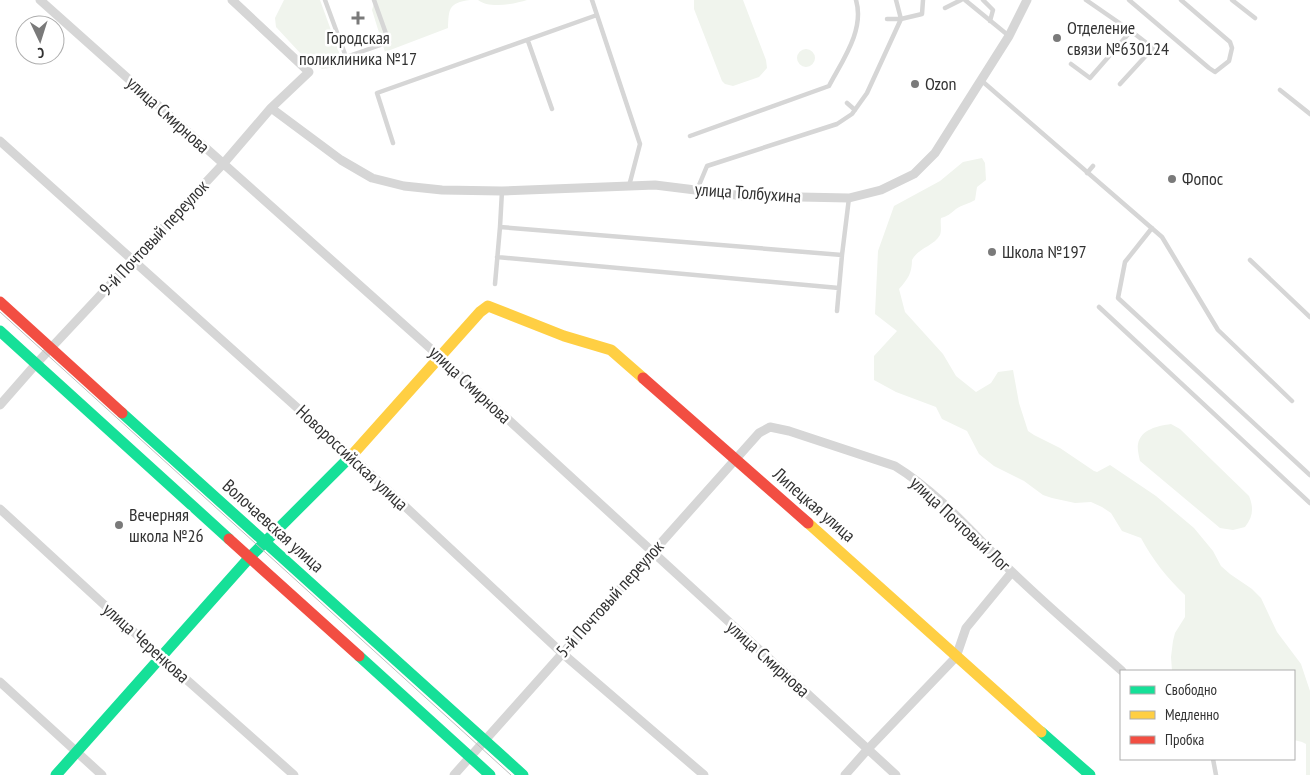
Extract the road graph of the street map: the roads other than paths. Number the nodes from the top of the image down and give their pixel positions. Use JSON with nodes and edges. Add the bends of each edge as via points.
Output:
{"nodes":[{"id":1,"x":40,"y":0,"type":"edge"},
{"id":2,"x":232,"y":0,"type":"edge"},
{"id":3,"x":325,"y":0,"type":"edge"},
{"id":4,"x":374,"y":0,"type":"edge"},
{"id":5,"x":592,"y":0,"type":"edge"},
{"id":6,"x":856,"y":0,"type":"edge"},
{"id":7,"x":896,"y":0,"type":"edge"},
{"id":8,"x":923,"y":0,"type":"edge"},
{"id":9,"x":961,"y":0,"type":"edge"},
{"id":10,"x":965,"y":0,"type":"edge"},
{"id":11,"x":984,"y":0,"type":"edge"},
{"id":12,"x":1027,"y":0,"type":"edge"},
{"id":13,"x":1086,"y":0,"type":"edge"},
{"id":14,"x":1129,"y":0,"type":"edge"},
{"id":15,"x":1181,"y":0,"type":"edge"},
{"id":16,"x":1232,"y":0,"type":"edge"},
{"id":17,"x":945,"y":8,"type":"dead end"},
{"id":18,"x":597,"y":15,"type":"junction"},
{"id":19,"x":859,"y":17,"type":"junction"},
{"id":20,"x":866,"y":18,"type":"dead end"},
{"id":21,"x":1255,"y":18,"type":"dead end"},
{"id":22,"x":887,"y":19,"type":"dead end"},
{"id":23,"x":901,"y":19,"type":"junction"},
{"id":24,"x":990,"y":21,"type":"junction"},
{"id":25,"x":1131,"y":31,"type":"junction"},
{"id":26,"x":1009,"y":36,"type":"junction"},
{"id":27,"x":528,"y":40,"type":"junction"},
{"id":28,"x":1071,"y":64,"type":"dead end"},
{"id":29,"x":980,"y":80,"type":"junction"},
{"id":30,"x":1120,"y":84,"type":"dead end"},
{"id":31,"x":1280,"y":90,"type":"dead end"},
{"id":32,"x":847,"y":103,"type":"dead end"},
{"id":33,"x":271,"y":108,"type":"junction"},
{"id":34,"x":552,"y":109,"type":"dead end"},
{"id":35,"x":855,"y":110,"type":"junction"},
{"id":36,"x":1310,"y":114,"type":"edge"},
{"id":37,"x":690,"y":136,"type":"dead end"},
{"id":38,"x":0,"y":141,"type":"edge"},
{"id":39,"x":393,"y":142,"type":"dead end"},
{"id":40,"x":223,"y":164,"type":"junction"},
{"id":41,"x":1093,"y":166,"type":"dead end"},
{"id":42,"x":1087,"y":173,"type":"junction"},
{"id":43,"x":629,"y":186,"type":"junction"},
{"id":44,"x":697,"y":190,"type":"junction"},
{"id":45,"x":502,"y":191,"type":"junction"},
{"id":46,"x":849,"y":198,"type":"junction"},
{"id":47,"x":500,"y":227,"type":"junction"},
{"id":48,"x":1152,"y":228,"type":"junction"},
{"id":49,"x":842,"y":255,"type":"junction"},
{"id":50,"x":497,"y":258,"type":"junction"},
{"id":51,"x":134,"y":260,"type":"junction"},
{"id":52,"x":1250,"y":260,"type":"dead end"},
{"id":53,"x":495,"y":284,"type":"dead end"},
{"id":54,"x":839,"y":288,"type":"junction"},
{"id":55,"x":0,"y":302,"type":"edge"},
{"id":56,"x":1099,"y":307,"type":"dead end"},
{"id":57,"x":837,"y":311,"type":"dead end"},
{"id":58,"x":1310,"y":317,"type":"edge"},
{"id":59,"x":0,"y":331,"type":"edge"},
{"id":60,"x":50,"y":348,"type":"junction"},
{"id":61,"x":440,"y":357,"type":"junction"},
{"id":62,"x":36,"y":364,"type":"junction"},
{"id":63,"x":1292,"y":401,"type":"dead end"},
{"id":64,"x":0,"y":405,"type":"edge"},
{"id":65,"x":770,"y":427,"type":"joint"},
{"id":66,"x":351,"y":456,"type":"junction"},
{"id":67,"x":735,"y":460,"type":"junction"},
{"id":68,"x":1310,"y":475,"type":"edge"},
{"id":69,"x":1310,"y":503,"type":"edge"},
{"id":70,"x":0,"y":509,"type":"edge"},
{"id":71,"x":265,"y":543,"type":"junction"},
{"id":72,"x":652,"y":553,"type":"junction"},
{"id":73,"x":250,"y":557,"type":"junction"},
{"id":74,"x":1012,"y":572,"type":"junction"},
{"id":75,"x":562,"y":653,"type":"junction"},
{"id":76,"x":161,"y":657,"type":"junction"},
{"id":77,"x":956,"y":657,"type":"junction"},
{"id":78,"x":1121,"y":670,"type":"edge"},
{"id":79,"x":0,"y":682,"type":"edge"},
{"id":80,"x":485,"y":740,"type":"junction"},
{"id":81,"x":867,"y":750,"type":"junction"},
{"id":82,"x":77,"y":752,"type":"junction"},
{"id":83,"x":470,"y":757,"type":"junction"},
{"id":84,"x":1213,"y":760,"type":"edge"},
{"id":85,"x":56,"y":775,"type":"edge"},
{"id":86,"x":102,"y":775,"type":"edge"},
{"id":87,"x":294,"y":775,"type":"edge"},
{"id":88,"x":454,"y":775,"type":"edge"},
{"id":89,"x":490,"y":775,"type":"edge"},
{"id":90,"x":523,"y":775,"type":"edge"},
{"id":91,"x":704,"y":775,"type":"edge"},
{"id":92,"x":845,"y":775,"type":"edge"},
{"id":93,"x":896,"y":775,"type":"edge"},
{"id":94,"x":1090,"y":775,"type":"edge"},
{"id":95,"x":1216,"y":775,"type":"edge"}],
"edges":[{"from":1,"to":40,"type":"street","name":"улица Смирнова"},
{"from":2,"to":33,"type":"street","name":"9-й Почтовый переулок","via":[[309,72]]},
{"from":3,"to":4,"type":"lane","via":[[346,57],[389,42]]},
{"from":5,"to":18,"type":"lane"},
{"from":6,"to":19,"type":"lane"},
{"from":7,"to":23,"type":"lane"},
{"from":8,"to":23,"type":"lane","via":[[922,14]]},
{"from":9,"to":17,"type":"lane"},
{"from":10,"to":24,"type":"lane"},
{"from":11,"to":24,"type":"lane","via":[[993,10]]},
{"from":12,"to":26,"type":"street","name":"улица Толбухина"},
{"from":13,"to":25,"type":"lane"},
{"from":14,"to":15,"type":"lane","via":[[1215,72],[1230,61],[1230,42]]},
{"from":16,"to":21,"type":"lane"},
{"from":18,"to":27,"type":"lane"},
{"from":18,"to":43,"type":"lane","via":[[640,144]]},
{"from":19,"to":20,"type":"lane"},
{"from":19,"to":37,"type":"lane","via":[[854,37],[831,88]]},
{"from":22,"to":23,"type":"lane"},
{"from":23,"to":35,"type":"lane","via":[[867,93]]},
{"from":24,"to":26,"type":"lane"},
{"from":25,"to":28,"type":"lane","via":[[1090,78]]},
{"from":25,"to":30,"type":"lane","via":[[1153,48]]},
{"from":26,"to":29,"type":"street","name":"улица Толбухина"},
{"from":27,"to":34,"type":"lane"},
{"from":27,"to":39,"type":"lane","via":[[376,93]]},
{"from":29,"to":42,"type":"lane"},
{"from":29,"to":46,"type":"street","name":"улица Толбухина","via":[[935,153],[914,174],[881,190]]},
{"from":31,"to":36,"type":"lane"},
{"from":32,"to":35,"type":"lane"},
{"from":33,"to":40,"type":"street","name":"9-й Почтовый переулок"},
{"from":33,"to":45,"type":"street","name":"улица Толбухина","via":[[341,160],[372,178],[442,190]]},
{"from":35,"to":44,"type":"lane","via":[[837,124],[707,166]]},
{"from":38,"to":51,"type":"street","name":"Новороссийская улица"},
{"from":40,"to":51,"type":"street","name":"9-й Почтовый переулок"},
{"from":40,"to":61,"type":"street","name":"улица Смирнова"},
{"from":41,"to":42,"type":"lane"},
{"from":42,"to":48,"type":"lane"},
{"from":43,"to":44,"type":"street","name":"улица Толбухина","via":[[655,185]]},
{"from":43,"to":45,"type":"street","name":"улица Толбухина"},
{"from":44,"to":46,"type":"street","name":"улица Толбухина","via":[[744,196]]},
{"from":45,"to":47,"type":"lane"},
{"from":46,"to":49,"type":"lane"},
{"from":47,"to":49,"type":"lane"},
{"from":47,"to":50,"type":"lane"},
{"from":48,"to":63,"type":"lane","via":[[1162,237],[1218,330]]},
{"from":48,"to":68,"type":"lane","via":[[1125,262],[1118,298]]},
{"from":49,"to":54,"type":"lane"},
{"from":50,"to":53,"type":"lane"},
{"from":50,"to":54,"type":"lane"},
{"from":51,"to":60,"type":"street","name":"9-й Почтовый переулок"},
{"from":51,"to":66,"type":"street","name":"Новороссийская улица"},
{"from":52,"to":58,"type":"lane"},
{"from":54,"to":57,"type":"lane"},
{"from":55,"to":60,"type":"street","name":"Волочаевская улица"},
{"from":56,"to":69,"type":"lane"},
{"from":59,"to":62,"type":"street"},
{"from":60,"to":62,"type":"street","name":"9-й Почтовый переулок"},
{"from":60,"to":71,"type":"street","name":"Волочаевская улица"},
{"from":61,"to":66,"type":"street"},
{"from":61,"to":67,"type":"street","name":"Липецкая улица","via":[[488,306],[544,330],[611,350]]},
{"from":61,"to":72,"type":"street","name":"улица Смирнова"},
{"from":62,"to":64,"type":"street","name":"9-й Почтовый переулок"},
{"from":62,"to":73,"type":"street"},
{"from":65,"to":67,"type":"street","name":"5-й Почтовый переулок","via":[[759,433]]},
{"from":65,"to":74,"type":"street","name":"улица Почтовый Лог","via":[[789,430],[895,466],[957,517]]},
{"from":66,"to":71,"type":"street"},
{"from":66,"to":75,"type":"street","name":"Новороссийская улица"},
{"from":67,"to":72,"type":"street","name":"5-й Почтовый переулок"},
{"from":67,"to":77,"type":"street","name":"Липецкая улица"},
{"from":70,"to":76,"type":"street","name":"улица Черенкова"},
{"from":71,"to":73,"type":"street"},
{"from":71,"to":80,"type":"street","name":"Волочаевская улица"},
{"from":72,"to":75,"type":"street","name":"5-й Почтовый переулок"},
{"from":72,"to":81,"type":"street","name":"улица Смирнова"},
{"from":73,"to":76,"type":"street"},
{"from":73,"to":83,"type":"street"},
{"from":74,"to":77,"type":"street","via":[[966,628]]},
{"from":74,"to":78,"type":"street","name":"улица Почтовый Лог"},
{"from":75,"to":80,"type":"street","name":"5-й Почтовый переулок"},
{"from":75,"to":91,"type":"street","name":"Новороссийская улица"},
{"from":76,"to":82,"type":"street"},
{"from":76,"to":87,"type":"street","name":"улица Черенкова"},
{"from":77,"to":81,"type":"street"},
{"from":77,"to":94,"type":"street","name":"Липецкая улица"},
{"from":79,"to":82,"type":"street"},
{"from":80,"to":83,"type":"street","name":"5-й Почтовый переулок"},
{"from":80,"to":90,"type":"street","name":"Волочаевская улица"},
{"from":81,"to":92,"type":"street"},
{"from":81,"to":93,"type":"street","name":"улица Смирнова"},
{"from":82,"to":85,"type":"street"},
{"from":82,"to":86,"type":"street"},
{"from":83,"to":88,"type":"street","name":"5-й Почтовый переулок"},
{"from":83,"to":89,"type":"street"},
{"from":84,"to":95,"type":"lane"}]}
